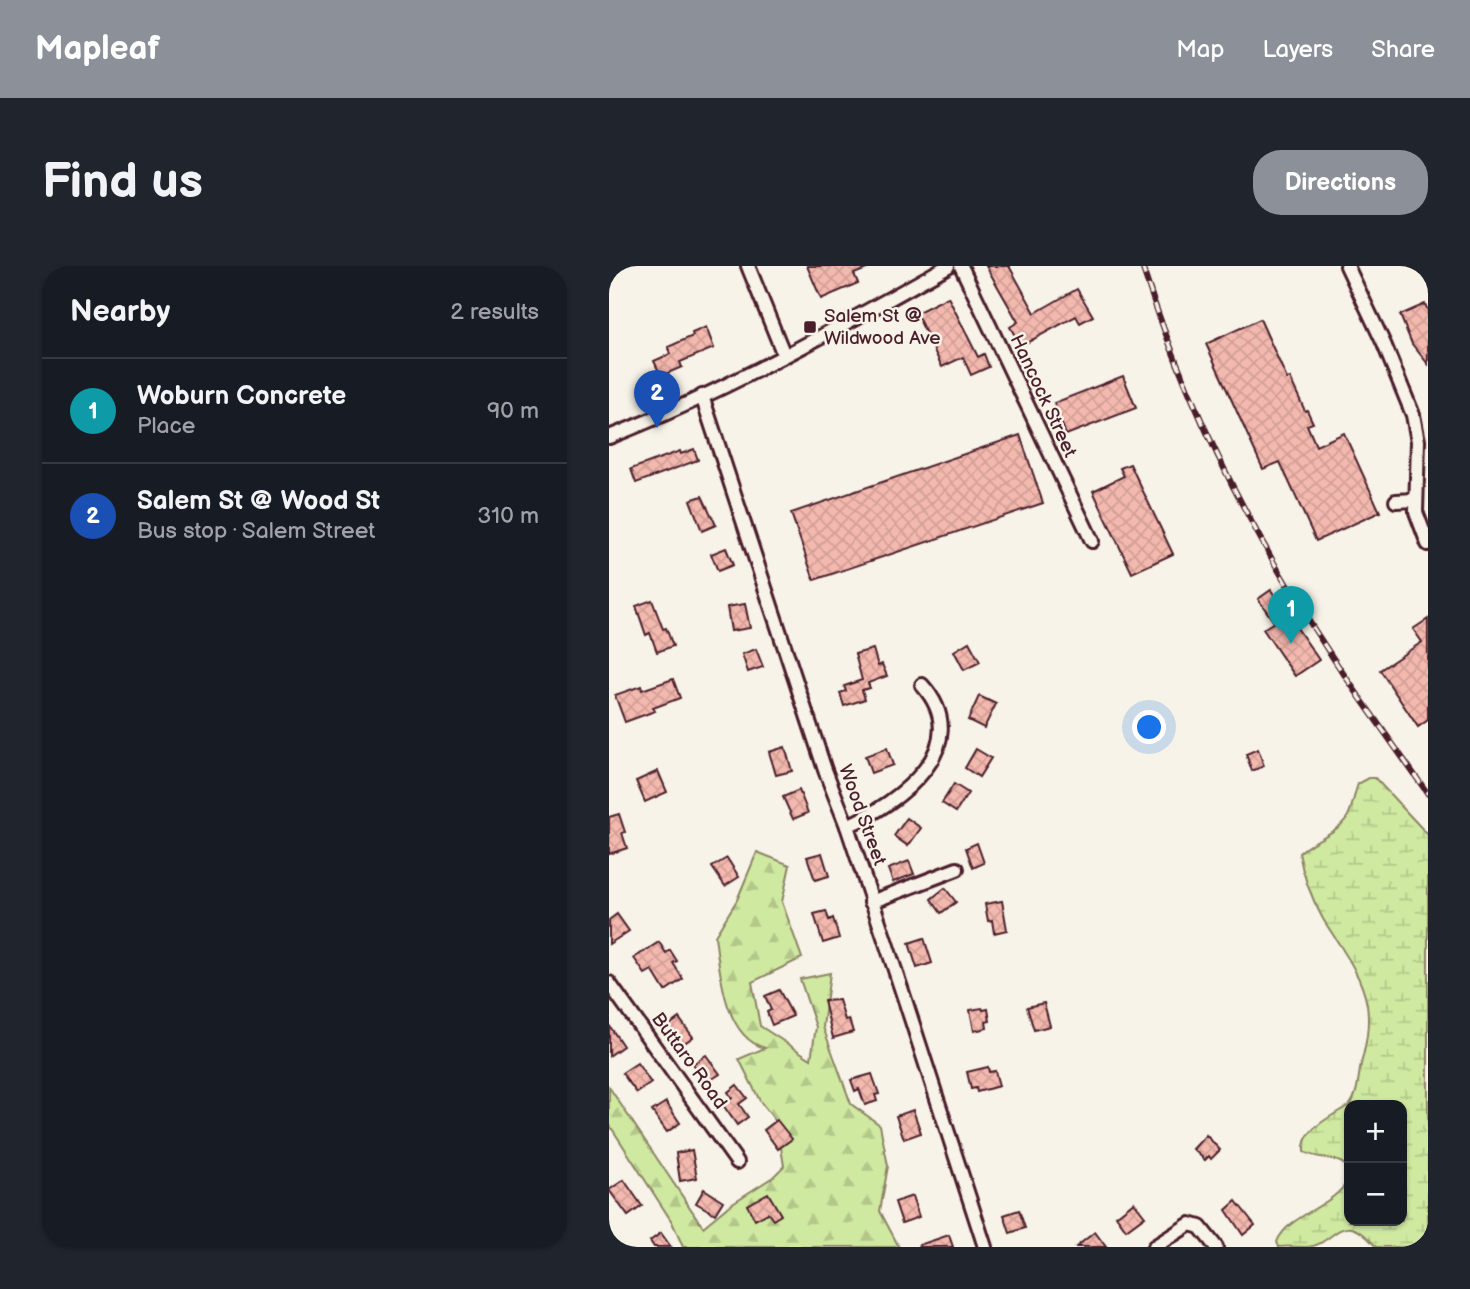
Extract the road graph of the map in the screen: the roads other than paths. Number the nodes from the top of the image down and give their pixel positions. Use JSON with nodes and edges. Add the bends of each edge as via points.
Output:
{"nodes":[{"id":1,"x":748,"y":266,"type":"edge"},
{"id":2,"x":949,"y":266,"type":"edge"},
{"id":3,"x":961,"y":266,"type":"edge"},
{"id":4,"x":1347,"y":266,"type":"edge"},
{"id":5,"x":784,"y":355,"type":"junction"},
{"id":6,"x":702,"y":396,"type":"junction"},
{"id":7,"x":609,"y":437,"type":"edge"},
{"id":8,"x":1415,"y":500,"type":"junction"},
{"id":9,"x":1397,"y":501,"type":"dead end"},
{"id":10,"x":1092,"y":541,"type":"dead end"},
{"id":11,"x":1428,"y":544,"type":"edge"},
{"id":12,"x":922,"y":685,"type":"dead end"},
{"id":13,"x":847,"y":826,"type":"junction"},
{"id":14,"x":957,"y":869,"type":"dead end"},
{"id":15,"x":871,"y":902,"type":"junction"},
{"id":16,"x":609,"y":983,"type":"edge"},
{"id":17,"x":737,"y":1162,"type":"dead end"},
{"id":18,"x":985,"y":1247,"type":"edge"},
{"id":19,"x":1154,"y":1247,"type":"edge"},
{"id":20,"x":1216,"y":1247,"type":"edge"}],
"edges":[{"from":1,"to":5,"type":"street"},
{"from":2,"to":5,"type":"street"},
{"from":3,"to":10,"type":"street","name":"Hancock Street"},
{"from":4,"to":8,"type":"street","via":[[1413,415],[1418,441]]},
{"from":5,"to":6,"type":"street"},
{"from":6,"to":7,"type":"street"},
{"from":6,"to":13,"type":"street","name":"Wood Street"},
{"from":8,"to":9,"type":"street"},
{"from":8,"to":11,"type":"street"},
{"from":12,"to":13,"type":"street","via":[[936,702],[940,716],[935,756],[918,778]]},
{"from":13,"to":15,"type":"street","name":"Wood Street"},
{"from":14,"to":15,"type":"street"},
{"from":15,"to":18,"type":"street","name":"Wood Street"},
{"from":16,"to":17,"type":"street","name":"Buttaro Road"},
{"from":19,"to":20,"type":"street","via":[[1181,1228],[1195,1225]]}]}
